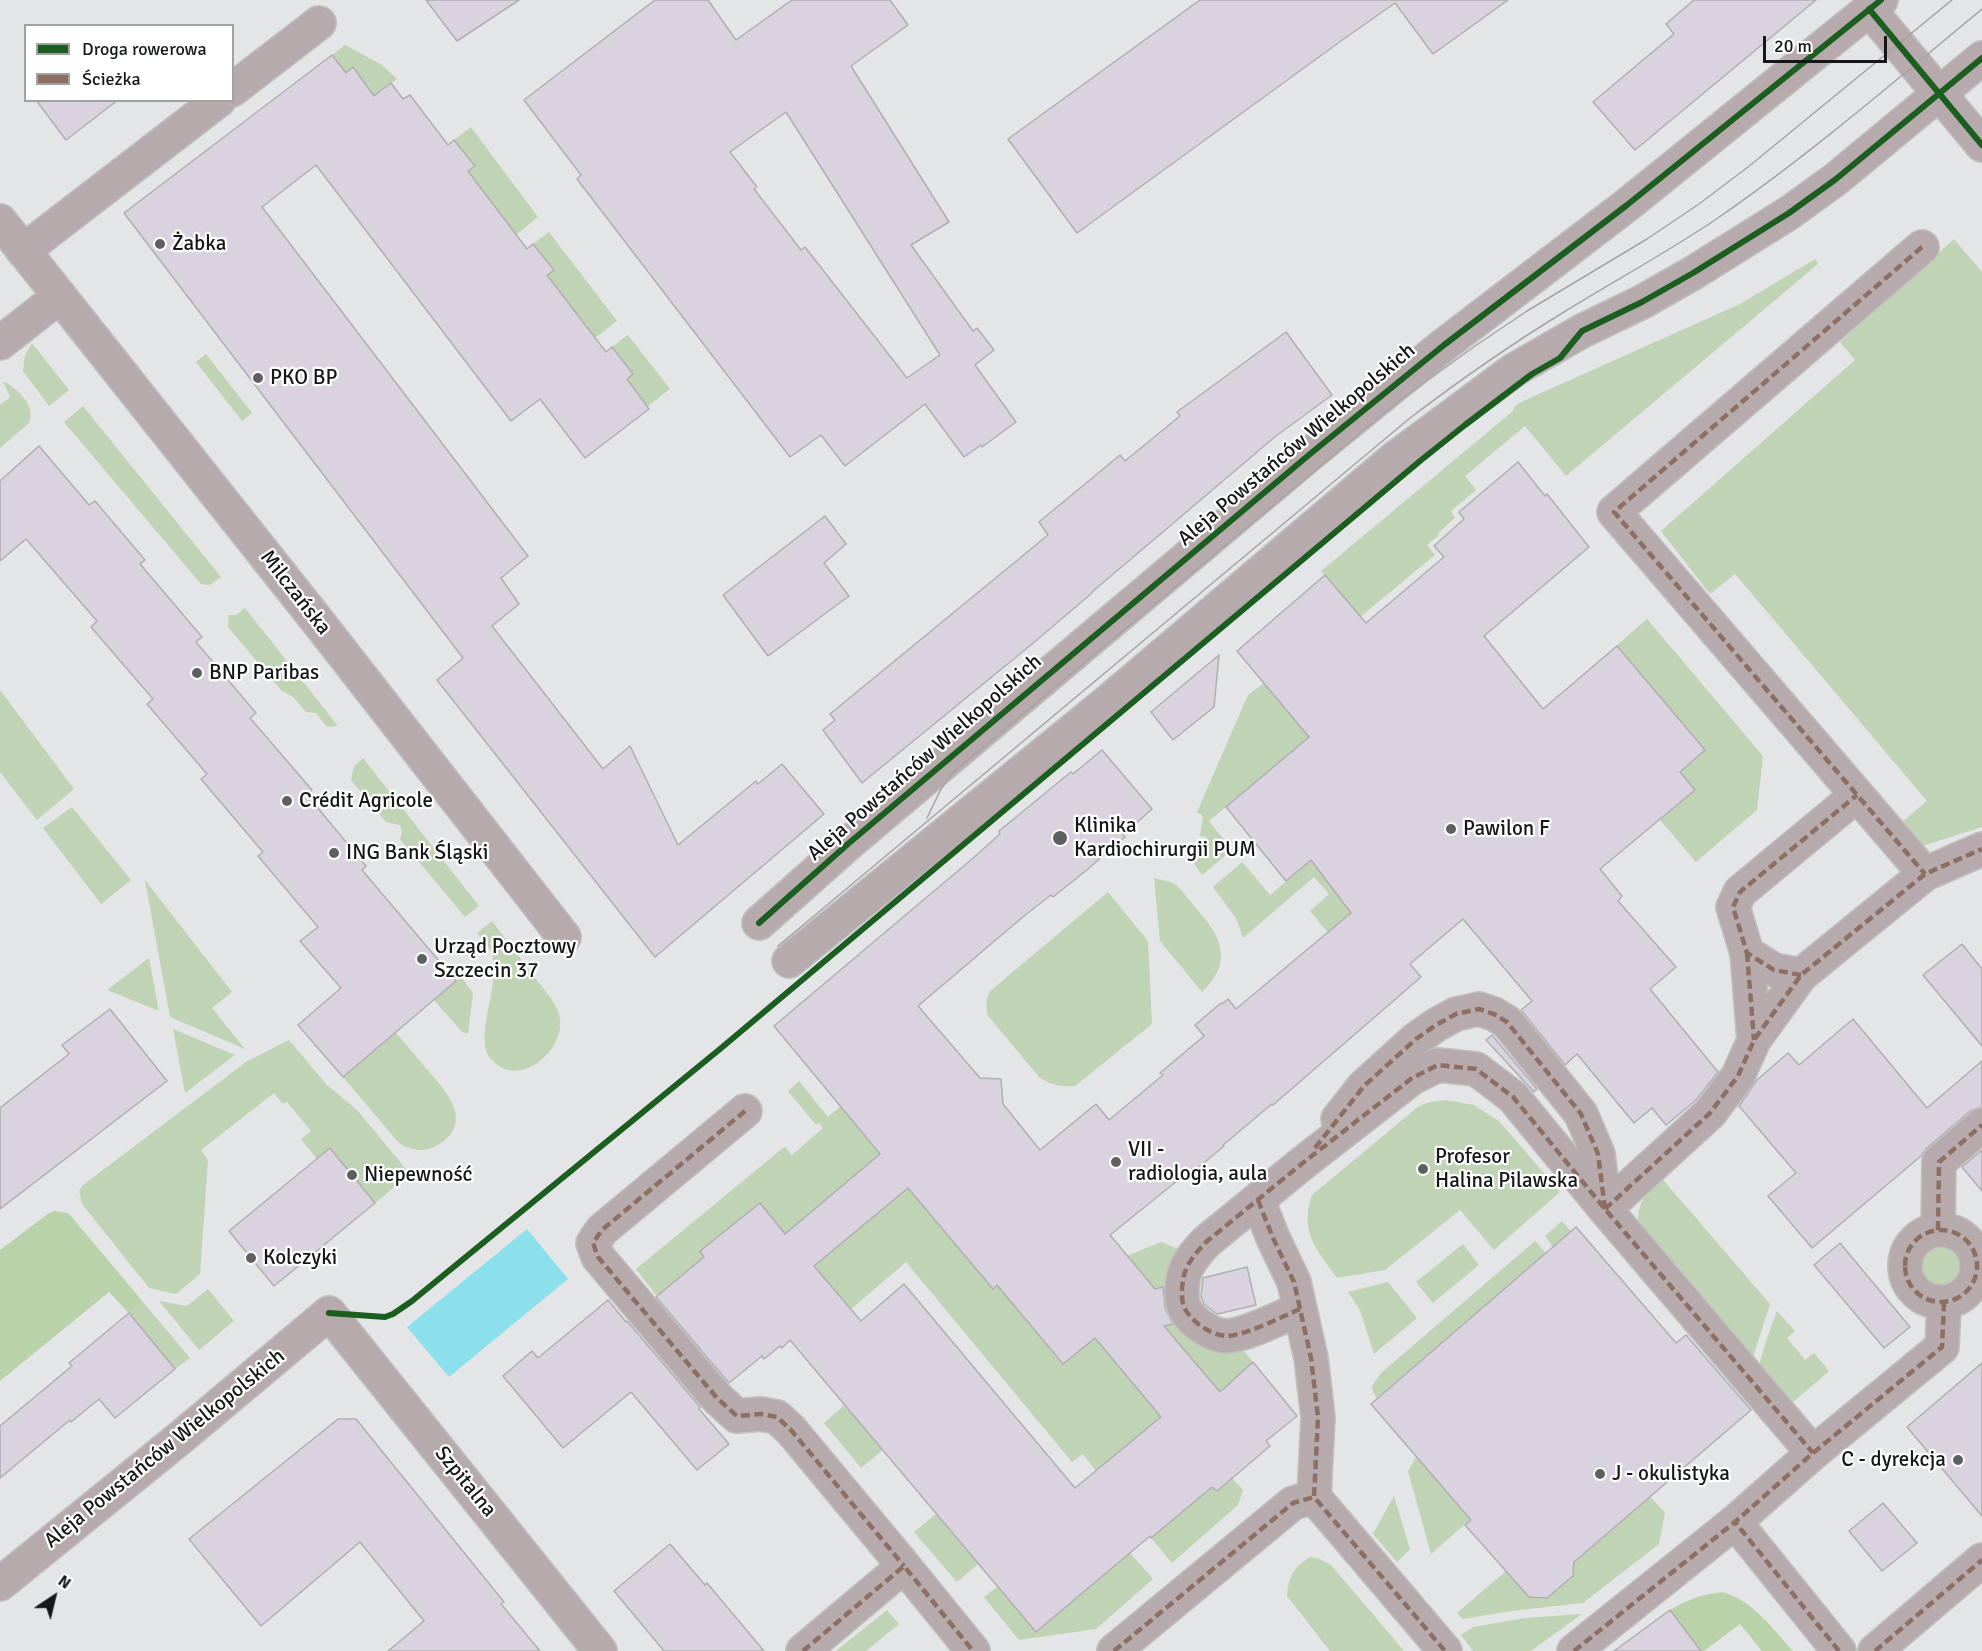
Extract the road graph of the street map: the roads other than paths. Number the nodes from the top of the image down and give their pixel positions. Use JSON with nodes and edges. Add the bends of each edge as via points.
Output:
{"nodes":[{"id":1,"x":1875,"y":5,"type":"edge"},
{"id":2,"x":319,"y":23,"type":"dead end"},
{"id":3,"x":1982,"y":58,"type":"edge"},
{"id":4,"x":234,"y":88,"type":"edge"},
{"id":5,"x":1940,"y":93,"type":"junction"},
{"id":6,"x":216,"y":102,"type":"edge"},
{"id":7,"x":1982,"y":145,"type":"edge"},
{"id":8,"x":0,"y":221,"type":"edge"},
{"id":9,"x":1922,"y":247,"type":"dead end"},
{"id":10,"x":23,"y":251,"type":"junction"},
{"id":11,"x":60,"y":296,"type":"junction"},
{"id":12,"x":0,"y":343,"type":"edge"},
{"id":13,"x":1857,"y":795,"type":"junction"},
{"id":14,"x":1982,"y":849,"type":"edge"},
{"id":15,"x":1925,"y":874,"type":"junction"},
{"id":16,"x":759,"y":923,"type":"dead end"},
{"id":17,"x":564,"y":936,"type":"dead end"},
{"id":18,"x":1747,"y":953,"type":"junction"},
{"id":19,"x":789,"y":961,"type":"dead end"},
{"id":20,"x":1801,"y":975,"type":"junction"},
{"id":21,"x":1754,"y":1040,"type":"junction"},
{"id":22,"x":745,"y":1111,"type":"dead end"},
{"id":23,"x":1982,"y":1125,"type":"edge"},
{"id":24,"x":1304,"y":1162,"type":"junction"},
{"id":25,"x":1258,"y":1200,"type":"junction"},
{"id":26,"x":1605,"y":1209,"type":"junction"},
{"id":27,"x":1938,"y":1230,"type":"junction"},
{"id":28,"x":1944,"y":1302,"type":"junction"},
{"id":29,"x":1300,"y":1309,"type":"junction"},
{"id":30,"x":329,"y":1313,"type":"joint"},
{"id":31,"x":1813,"y":1453,"type":"junction"},
{"id":32,"x":1314,"y":1497,"type":"junction"},
{"id":33,"x":1735,"y":1522,"type":"junction"},
{"id":34,"x":1982,"y":1560,"type":"edge"},
{"id":35,"x":904,"y":1566,"type":"junction"},
{"id":36,"x":0,"y":1584,"type":"edge"},
{"id":37,"x":600,"y":1651,"type":"edge"},
{"id":38,"x":803,"y":1651,"type":"edge"},
{"id":39,"x":973,"y":1651,"type":"edge"},
{"id":40,"x":1114,"y":1651,"type":"edge"},
{"id":41,"x":1445,"y":1651,"type":"edge"},
{"id":42,"x":1574,"y":1651,"type":"edge"},
{"id":43,"x":1839,"y":1651,"type":"edge"},
{"id":44,"x":1875,"y":1651,"type":"edge"}],
"edges":[{"from":1,"to":5,"type":"street","name":"Aleja Powstańców Wielkopolskich"},
{"from":1,"to":16,"type":"street","name":"Aleja Powstańców Wielkopolskich","via":[[1310,454]]},
{"from":2,"to":4,"type":"street"},
{"from":3,"to":5,"type":"street"},
{"from":5,"to":7,"type":"street","name":"Aleja Powstańców Wielkopolskich"},
{"from":5,"to":19,"type":"street","via":[[1789,213],[1693,273],[1514,370],[1394,459],[1104,705]]},
{"from":6,"to":10,"type":"street"},
{"from":8,"to":10,"type":"street","name":"Milczańska"},
{"from":9,"to":13,"type":"street","via":[[1614,512]]},
{"from":10,"to":11,"type":"street","name":"Milczańska"},
{"from":11,"to":12,"type":"street"},
{"from":11,"to":17,"type":"street","name":"Milczańska"},
{"from":13,"to":15,"type":"street"},
{"from":13,"to":18,"type":"street","via":[[1740,892],[1733,907]]},
{"from":14,"to":15,"type":"street"},
{"from":15,"to":20,"type":"street"},
{"from":18,"to":20,"type":"street","via":[[1774,970]]},
{"from":18,"to":21,"type":"street"},
{"from":20,"to":21,"type":"street"},
{"from":21,"to":26,"type":"street","via":[[1738,1076],[1710,1113]]},
{"from":22,"to":35,"type":"street","via":[[602,1230],[593,1243],[598,1257],[717,1398],[738,1416],[777,1417]]},
{"from":23,"to":27,"type":"street","via":[[1939,1162]]},
{"from":24,"to":25,"type":"street"},
{"from":24,"to":26,"type":"street","via":[[1412,1078],[1438,1065],[1476,1069],[1513,1097]]},
{"from":24,"to":26,"type":"street","via":[[1364,1086],[1416,1039],[1456,1014],[1479,1009],[1507,1022],[1581,1114],[1598,1154]]},
{"from":25,"to":29,"type":"street","via":[[1294,1282]]},
{"from":25,"to":29,"type":"street","via":[[1192,1257],[1185,1272],[1183,1305],[1206,1331],[1226,1336],[1258,1328]]},
{"from":26,"to":31,"type":"street"},
{"from":27,"to":28,"type":"street","via":[[1962,1237],[1971,1246],[1977,1270],[1966,1293]]},
{"from":27,"to":28,"type":"street","via":[[1921,1236],[1908,1250],[1905,1276],[1919,1296]]},
{"from":28,"to":31,"type":"street","via":[[1942,1347]]},
{"from":29,"to":32,"type":"street","via":[[1318,1417]]},
{"from":30,"to":36,"type":"street","name":"Aleja Powstańców Wielkopolskich"},
{"from":30,"to":37,"type":"street","name":"Szpitalna"},
{"from":31,"to":33,"type":"street"},
{"from":32,"to":40,"type":"street","via":[[1293,1503]]},
{"from":32,"to":41,"type":"street"},
{"from":33,"to":42,"type":"street"},
{"from":33,"to":43,"type":"street"},
{"from":34,"to":44,"type":"street"},
{"from":35,"to":38,"type":"street"},
{"from":35,"to":39,"type":"street"}]}
